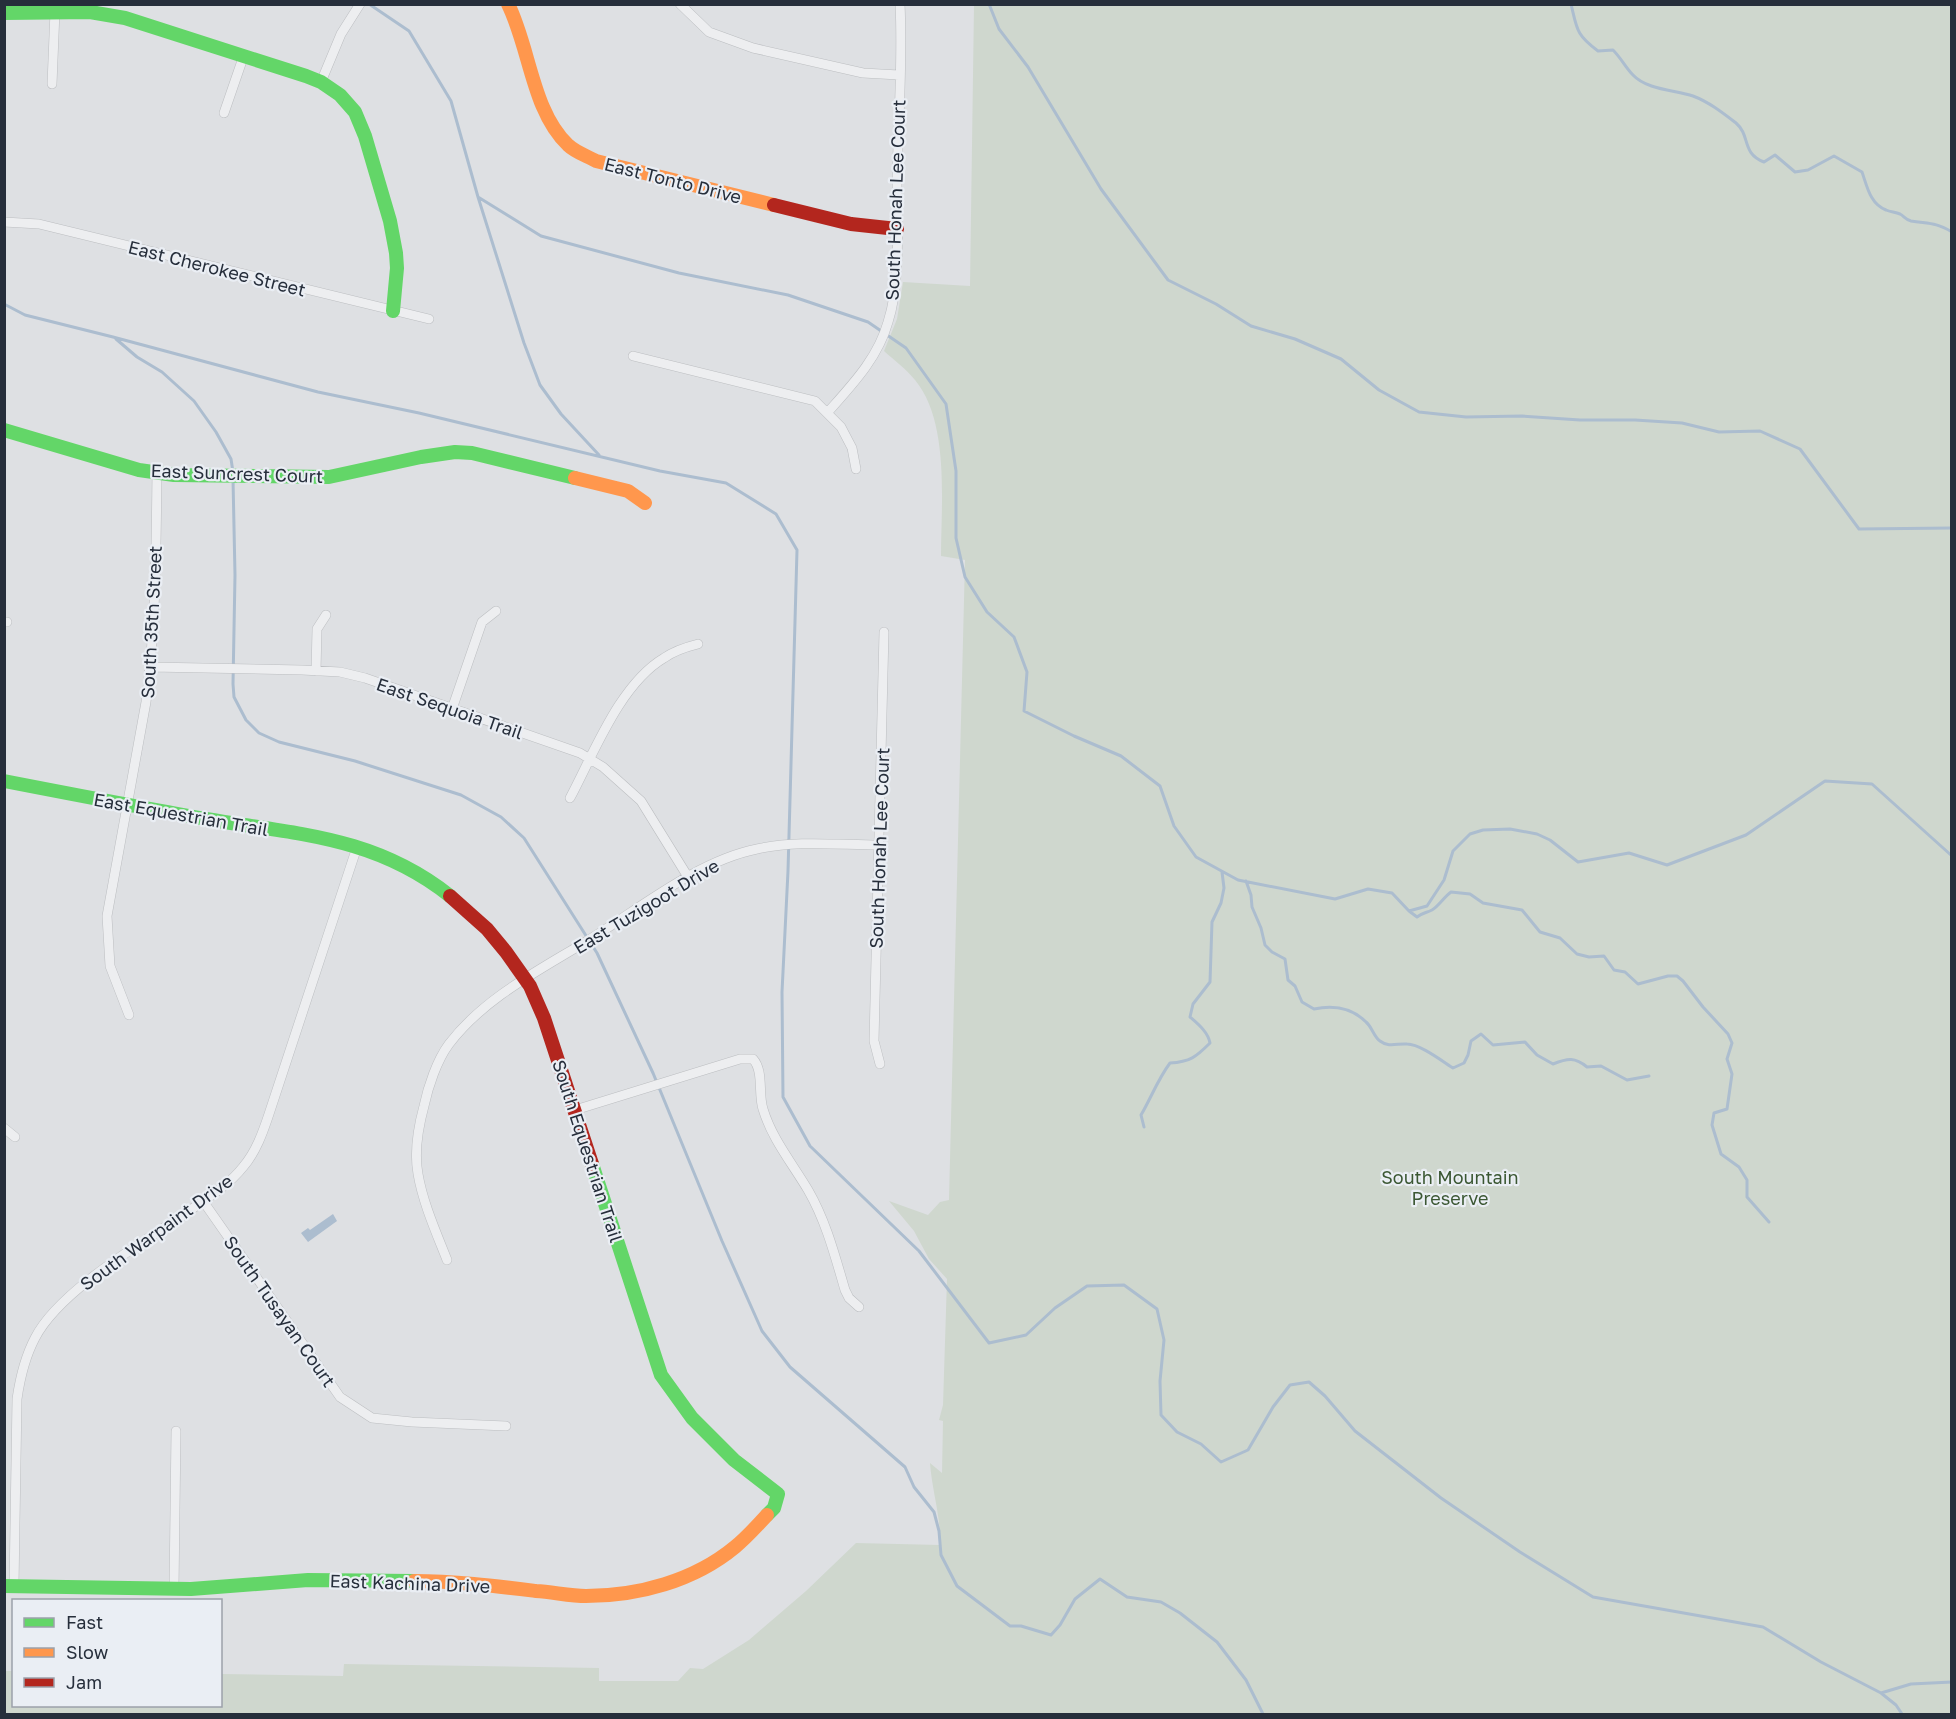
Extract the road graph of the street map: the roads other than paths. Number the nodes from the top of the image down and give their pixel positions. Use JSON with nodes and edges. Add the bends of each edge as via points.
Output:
{"nodes":[{"id":1,"x":508,"y":4,"type":"edge"},
{"id":2,"x":680,"y":4,"type":"edge"},
{"id":3,"x":900,"y":4,"type":"edge"},
{"id":4,"x":357,"y":8,"type":"edge"},
{"id":5,"x":54,"y":11,"type":"junction"},
{"id":6,"x":4,"y":13,"type":"edge"},
{"id":7,"x":244,"y":56,"type":"junction"},
{"id":8,"x":899,"y":75,"type":"junction"},
{"id":9,"x":321,"y":82,"type":"junction"},
{"id":10,"x":52,"y":84,"type":"dead end"},
{"id":11,"x":224,"y":113,"type":"dead end"},
{"id":12,"x":4,"y":222,"type":"edge"},
{"id":13,"x":897,"y":230,"type":"junction"},
{"id":14,"x":393,"y":311,"type":"junction"},
{"id":15,"x":429,"y":319,"type":"dead end"},
{"id":16,"x":633,"y":356,"type":"dead end"},
{"id":17,"x":828,"y":412,"type":"junction"},
{"id":18,"x":4,"y":430,"type":"edge"},
{"id":19,"x":856,"y":469,"type":"dead end"},
{"id":20,"x":157,"y":473,"type":"junction"},
{"id":21,"x":645,"y":503,"type":"dead end"},
{"id":22,"x":496,"y":611,"type":"dead end"},
{"id":23,"x":326,"y":615,"type":"dead end"},
{"id":24,"x":884,"y":632,"type":"dead end"},
{"id":25,"x":698,"y":644,"type":"dead end"},
{"id":26,"x":151,"y":667,"type":"junction"},
{"id":27,"x":316,"y":671,"type":"junction"},
{"id":28,"x":452,"y":709,"type":"junction"},
{"id":29,"x":591,"y":760,"type":"junction"},
{"id":30,"x":4,"y":781,"type":"edge"},
{"id":31,"x":570,"y":798,"type":"dead end"},
{"id":32,"x":127,"y":806,"type":"junction"},
{"id":33,"x":879,"y":845,"type":"junction"},
{"id":34,"x":357,"y":847,"type":"junction"},
{"id":35,"x":688,"y":877,"type":"junction"},
{"id":36,"x":525,"y":978,"type":"junction"},
{"id":37,"x":129,"y":1015,"type":"dead end"},
{"id":38,"x":880,"y":1064,"type":"dead end"},
{"id":39,"x":575,"y":1110,"type":"junction"},
{"id":40,"x":4,"y":1128,"type":"edge"},
{"id":41,"x":15,"y":1137,"type":"dead end"},
{"id":42,"x":203,"y":1201,"type":"junction"},
{"id":43,"x":447,"y":1260,"type":"dead end"},
{"id":44,"x":859,"y":1307,"type":"dead end"},
{"id":45,"x":506,"y":1426,"type":"dead end"},
{"id":46,"x":176,"y":1431,"type":"dead end"},
{"id":47,"x":778,"y":1494,"type":"joint"},
{"id":48,"x":9,"y":1586,"type":"edge"},
{"id":49,"x":174,"y":1589,"type":"junction"}],
"edges":[{"from":1,"to":13,"type":"street","name":"East Tonto Drive","via":[[515,15],[547,118],[568,146],[607,163],[851,224]]},
{"from":2,"to":8,"type":"street","via":[[709,32],[753,48],[863,73]]},
{"from":3,"to":8,"type":"street","name":"South Honah Lee Court"},
{"from":4,"to":9,"type":"street","via":[[341,34]]},
{"from":5,"to":6,"type":"street"},
{"from":5,"to":7,"type":"street","via":[[125,18]]},
{"from":5,"to":10,"type":"street"},
{"from":7,"to":9,"type":"street"},
{"from":7,"to":11,"type":"street"},
{"from":8,"to":13,"type":"street","name":"South Honah Lee Court"},
{"from":9,"to":14,"type":"street","via":[[355,112],[365,136],[396,253]]},
{"from":12,"to":14,"type":"street","name":"East Cherokee Street","via":[[39,224]]},
{"from":13,"to":17,"type":"street","name":"South Honah Lee Court","via":[[894,291],[882,340]]},
{"from":14,"to":15,"type":"street","name":"East Cherokee Street"},
{"from":16,"to":17,"type":"street","via":[[792,394],[815,401]]},
{"from":17,"to":19,"type":"street","via":[[852,448]]},
{"from":18,"to":20,"type":"street","name":"East Suncrest Court"},
{"from":20,"to":21,"type":"street","name":"East Suncrest Court","via":[[329,477],[421,457],[463,453],[628,491]]},
{"from":20,"to":26,"type":"street","name":"South 35th Street"},
{"from":22,"to":28,"type":"street","via":[[483,622]]},
{"from":23,"to":27,"type":"street","via":[[317,628]]},
{"from":24,"to":33,"type":"street","name":"South Honah Lee Court"},
{"from":25,"to":29,"type":"street","via":[[663,658],[643,674],[621,700]]},
{"from":26,"to":27,"type":"street","name":"East Sequoia Trail"},
{"from":26,"to":32,"type":"street","name":"South 35th Street"},
{"from":27,"to":28,"type":"street","name":"East Sequoia Trail","via":[[365,678]]},
{"from":28,"to":29,"type":"street","name":"East Sequoia Trail"},
{"from":29,"to":31,"type":"street"},
{"from":29,"to":35,"type":"street","name":"East Sequoia Trail","via":[[641,801]]},
{"from":30,"to":32,"type":"street","name":"East Equestrian Trail"},
{"from":32,"to":34,"type":"street","name":"East Equestrian Trail"},
{"from":32,"to":37,"type":"street","name":"South 35th Street","via":[[107,916],[110,966]]},
{"from":33,"to":35,"type":"street","name":"East Tuzigoot Drive","via":[[797,844],[758,848],[730,856]]},
{"from":33,"to":38,"type":"street","name":"South Honah Lee Court","via":[[874,1041]]},
{"from":34,"to":36,"type":"street","name":"South Equestrian Trail","via":[[382,855],[435,884],[495,938]]},
{"from":34,"to":42,"type":"street","name":"South Warpaint Drive","via":[[264,1130],[244,1167]]},
{"from":35,"to":36,"type":"street","name":"East Tuzigoot Drive"},
{"from":36,"to":39,"type":"street","name":"South Equestrian Trail","via":[[544,1018]]},
{"from":36,"to":43,"type":"street","name":"East Tuzigoot Drive","via":[[481,1010],[448,1045],[428,1087],[418,1131],[418,1172],[428,1212]]},
{"from":39,"to":44,"type":"street","via":[[740,1059],[756,1062],[762,1107],[770,1127],[818,1210],[845,1290]]},
{"from":39,"to":47,"type":"street","name":"South Equestrian Trail","via":[[661,1375],[692,1418],[734,1460]]},
{"from":40,"to":41,"type":"street"},
{"from":42,"to":45,"type":"street","name":"South Tusayan Court","via":[[340,1397],[372,1418]]},
{"from":42,"to":48,"type":"street","name":"South Warpaint Drive","via":[[73,1293],[53,1312],[35,1338],[17,1399]]},
{"from":46,"to":49,"type":"street"},
{"from":47,"to":49,"type":"street","name":"East Kachina Drive","via":[[774,1508],[752,1531],[710,1564],[690,1575],[624,1594],[585,1596],[451,1581],[377,1580],[308,1580]]},
{"from":48,"to":49,"type":"street","name":"East Kachina Drive"}]}
